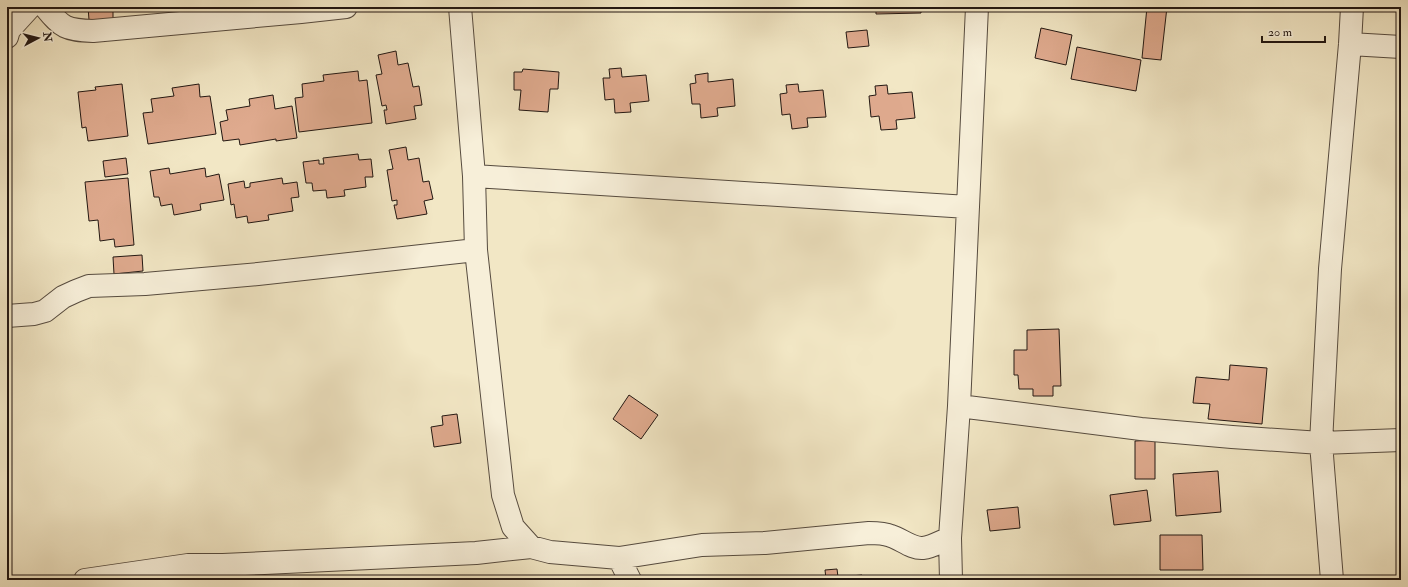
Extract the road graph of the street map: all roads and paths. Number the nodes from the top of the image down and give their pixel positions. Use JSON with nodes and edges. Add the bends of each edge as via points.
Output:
{"nodes":[{"id":1,"x":30,"y":7,"type":"edge"},
{"id":2,"x":45,"y":7,"type":"edge"},
{"id":3,"x":346,"y":7,"type":"edge"},
{"id":4,"x":460,"y":7,"type":"edge"},
{"id":5,"x":977,"y":7,"type":"edge"},
{"id":6,"x":1352,"y":7,"type":"edge"},
{"id":7,"x":7,"y":37,"type":"edge"},
{"id":8,"x":1350,"y":44,"type":"junction"},
{"id":9,"x":1401,"y":47,"type":"edge"},
{"id":10,"x":474,"y":176,"type":"junction"},
{"id":11,"x":968,"y":207,"type":"junction"},
{"id":12,"x":476,"y":250,"type":"junction"},
{"id":13,"x":7,"y":316,"type":"edge"},
{"id":14,"x":959,"y":406,"type":"junction"},
{"id":15,"x":1401,"y":440,"type":"edge"},
{"id":16,"x":1321,"y":443,"type":"junction"},
{"id":17,"x":950,"y":538,"type":"junction"},
{"id":18,"x":531,"y":547,"type":"junction"},
{"id":19,"x":619,"y":558,"type":"junction"},
{"id":20,"x":229,"y":573,"type":"edge"},
{"id":21,"x":85,"y":580,"type":"edge"},
{"id":22,"x":630,"y":580,"type":"edge"},
{"id":23,"x":951,"y":580,"type":"edge"},
{"id":24,"x":1332,"y":580,"type":"edge"}],
"edges":[{"from":1,"to":7,"type":"street"},
{"from":2,"to":3,"type":"street","via":[[59,24],[75,31]]},
{"from":4,"to":10,"type":"street"},
{"from":5,"to":11,"type":"street"},
{"from":6,"to":8,"type":"street"},
{"from":8,"to":9,"type":"street"},
{"from":8,"to":16,"type":"street","via":[[1330,269]]},
{"from":10,"to":11,"type":"street"},
{"from":10,"to":12,"type":"street"},
{"from":11,"to":14,"type":"street"},
{"from":12,"to":13,"type":"street","via":[[258,274],[89,286],[63,297],[45,311]]},
{"from":12,"to":18,"type":"street","via":[[503,495],[513,527]]},
{"from":14,"to":16,"type":"street","via":[[1141,429]]},
{"from":14,"to":17,"type":"street"},
{"from":15,"to":16,"type":"street"},
{"from":16,"to":24,"type":"street"},
{"from":17,"to":19,"type":"street","via":[[931,546],[916,548],[891,536],[869,533],[765,543],[702,545]]},
{"from":17,"to":23,"type":"street"},
{"from":18,"to":19,"type":"street","via":[[550,552]]},
{"from":18,"to":20,"type":"street"},
{"from":19,"to":22,"type":"street"},
{"from":20,"to":21,"type":"street","via":[[188,565]]}]}
